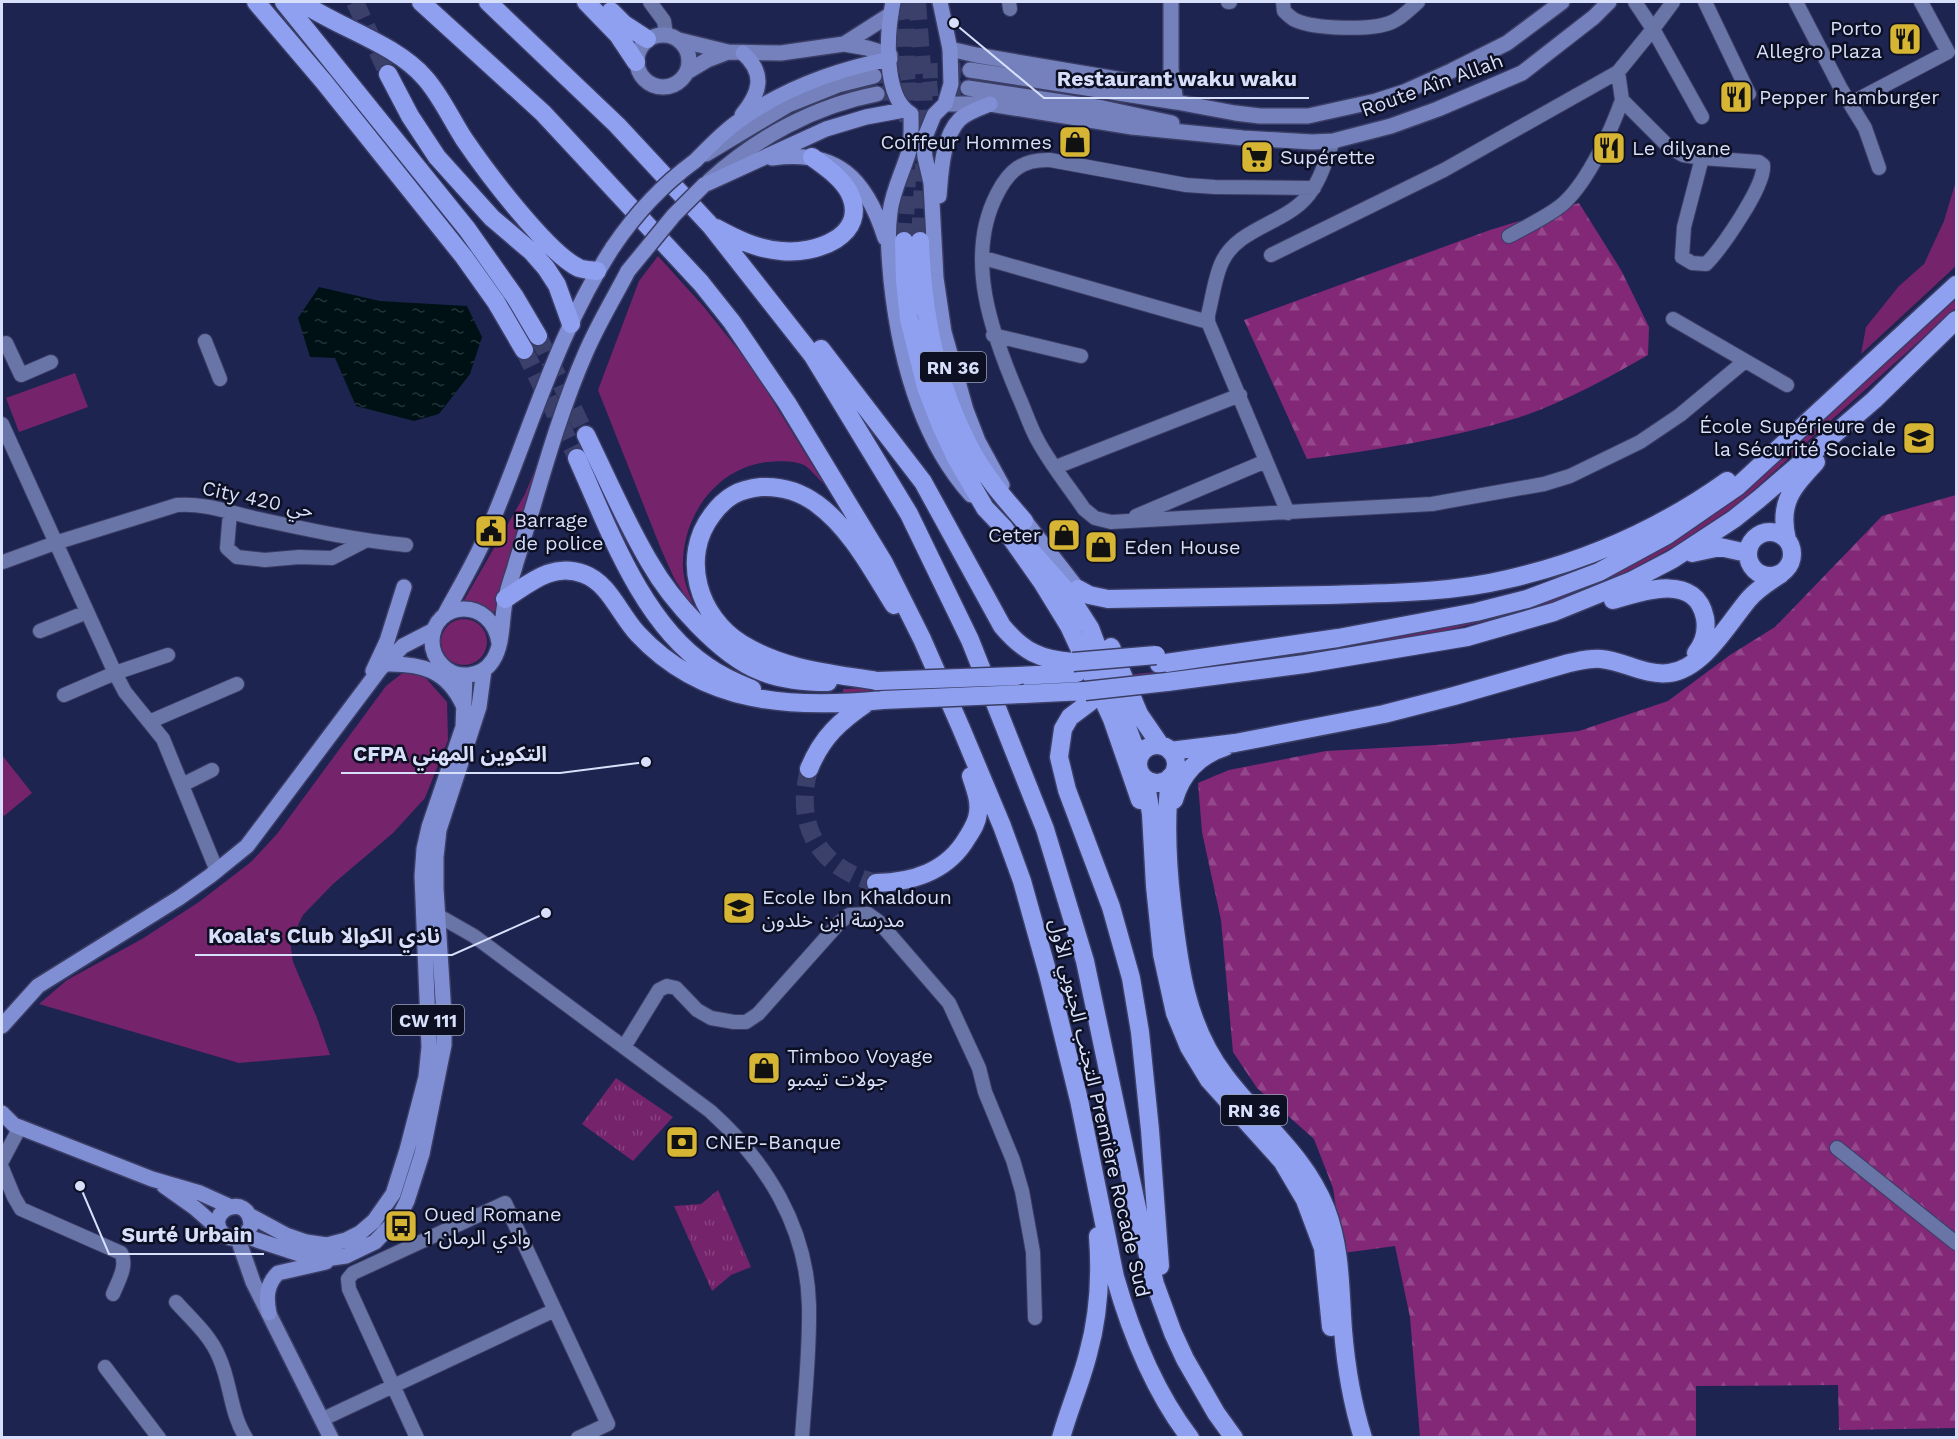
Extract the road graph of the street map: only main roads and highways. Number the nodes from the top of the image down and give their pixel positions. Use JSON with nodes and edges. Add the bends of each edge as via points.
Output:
{"nodes":[{"id":1,"x":256,"y":2,"type":"edge"},
{"id":2,"x":284,"y":2,"type":"edge"},
{"id":3,"x":302,"y":2,"type":"edge"},
{"id":4,"x":421,"y":2,"type":"edge"},
{"id":5,"x":586,"y":2,"type":"edge"},
{"id":6,"x":601,"y":2,"type":"edge"},
{"id":7,"x":940,"y":2,"type":"edge"},
{"id":8,"x":1172,"y":2,"type":"edge"},
{"id":9,"x":1562,"y":2,"type":"edge"},
{"id":10,"x":1609,"y":2,"type":"edge"},
{"id":11,"x":498,"y":5,"type":"edge"},
{"id":12,"x":892,"y":8,"type":"edge"},
{"id":13,"x":673,"y":37,"type":"junction"},
{"id":14,"x":647,"y":39,"type":"junction"},
{"id":15,"x":844,"y":44,"type":"junction"},
{"id":16,"x":950,"y":49,"type":"junction"},
{"id":17,"x":735,"y":53,"type":"junction"},
{"id":18,"x":890,"y":57,"type":"junction"},
{"id":19,"x":636,"y":62,"type":"junction"},
{"id":20,"x":970,"y":70,"type":"tunnel mouth"},
{"id":21,"x":687,"y":72,"type":"junction"},
{"id":22,"x":388,"y":74,"type":"tunnel mouth"},
{"id":23,"x":874,"y":76,"type":"tunnel mouth"},
{"id":24,"x":968,"y":88,"type":"tunnel mouth"},
{"id":25,"x":877,"y":94,"type":"tunnel mouth"},
{"id":26,"x":1176,"y":102,"type":"junction"},
{"id":27,"x":990,"y":104,"type":"junction"},
{"id":28,"x":940,"y":110,"type":"junction"},
{"id":29,"x":908,"y":113,"type":"junction"},
{"id":30,"x":734,"y":124,"type":"junction"},
{"id":31,"x":1243,"y":138,"type":"junction"},
{"id":32,"x":812,"y":157,"type":"junction"},
{"id":33,"x":760,"y":159,"type":"junction"},
{"id":34,"x":695,"y":161,"type":"junction"},
{"id":35,"x":704,"y":185,"type":"junction"},
{"id":36,"x":710,"y":225,"type":"junction"},
{"id":37,"x":920,"y":238,"type":"junction"},
{"id":38,"x":888,"y":251,"type":"junction"},
{"id":39,"x":597,"y":271,"type":"junction"},
{"id":40,"x":1956,"y":285,"type":"edge"},
{"id":41,"x":764,"y":293,"type":"junction"},
{"id":42,"x":1956,"y":320,"type":"edge"},
{"id":43,"x":571,"y":324,"type":"junction"},
{"id":44,"x":538,"y":336,"type":"tunnel mouth"},
{"id":45,"x":524,"y":350,"type":"tunnel mouth"},
{"id":46,"x":1874,"y":400,"type":"junction"},
{"id":47,"x":1808,"y":421,"type":"junction"},
{"id":48,"x":586,"y":435,"type":"tunnel mouth"},
{"id":49,"x":577,"y":459,"type":"tunnel mouth"},
{"id":50,"x":985,"y":508,"type":"junction"},
{"id":51,"x":1024,"y":521,"type":"joint"},
{"id":52,"x":1004,"y":528,"type":"junction"},
{"id":53,"x":1787,"y":540,"type":"junction"},
{"id":54,"x":1748,"y":558,"type":"junction"},
{"id":55,"x":1673,"y":559,"type":"junction"},
{"id":56,"x":1781,"y":574,"type":"junction"},
{"id":57,"x":404,"y":587,"type":"dead end"},
{"id":58,"x":1078,"y":589,"type":"junction"},
{"id":59,"x":505,"y":599,"type":"junction"},
{"id":60,"x":444,"y":616,"type":"junction"},
{"id":61,"x":1535,"y":618,"type":"junction"},
{"id":62,"x":434,"y":630,"type":"junction"},
{"id":63,"x":922,"y":639,"type":"junction"},
{"id":64,"x":1717,"y":639,"type":"junction"},
{"id":65,"x":499,"y":643,"type":"junction"},
{"id":66,"x":385,"y":664,"type":"junction"},
{"id":67,"x":1075,"y":668,"type":"junction"},
{"id":68,"x":484,"y":670,"type":"junction"},
{"id":69,"x":1669,"y":673,"type":"junction"},
{"id":70,"x":465,"y":675,"type":"junction"},
{"id":71,"x":877,"y":681,"type":"junction"},
{"id":72,"x":362,"y":692,"type":"junction"},
{"id":73,"x":1088,"y":696,"type":"junction"},
{"id":74,"x":876,"y":701,"type":"junction"},
{"id":75,"x":803,"y":702,"type":"junction"},
{"id":76,"x":465,"y":708,"type":"junction"},
{"id":77,"x":962,"y":728,"type":"junction"},
{"id":78,"x":1235,"y":743,"type":"junction"},
{"id":79,"x":1165,"y":749,"type":"junction"},
{"id":80,"x":1139,"y":759,"type":"junction"},
{"id":81,"x":809,"y":769,"type":"tunnel mouth"},
{"id":82,"x":1178,"y":772,"type":"junction"},
{"id":83,"x":1145,"y":779,"type":"junction"},
{"id":84,"x":1159,"y":845,"type":"junction"},
{"id":85,"x":876,"y":883,"type":"tunnel mouth"},
{"id":86,"x":2,"y":1026,"type":"edge"},
{"id":87,"x":1079,"y":1100,"type":"junction"},
{"id":88,"x":2,"y":1113,"type":"edge"},
{"id":89,"x":12,"y":1126,"type":"edge"},
{"id":90,"x":152,"y":1179,"type":"junction"},
{"id":91,"x":231,"y":1207,"type":"junction"},
{"id":92,"x":249,"y":1215,"type":"junction"},
{"id":93,"x":221,"y":1231,"type":"junction"},
{"id":94,"x":242,"y":1237,"type":"junction"},
{"id":95,"x":332,"y":1258,"type":"junction"},
{"id":96,"x":1164,"y":1310,"type":"junction"},
{"id":97,"x":269,"y":1313,"type":"junction"},
{"id":98,"x":331,"y":1437,"type":"edge"},
{"id":99,"x":1061,"y":1437,"type":"edge"},
{"id":100,"x":1190,"y":1437,"type":"edge"},
{"id":101,"x":1234,"y":1437,"type":"edge"},
{"id":102,"x":1352,"y":1437,"type":"edge"},
{"id":103,"x":1363,"y":1437,"type":"edge"}],
"edges":[{"from":1,"to":45,"type":"highway","via":[[464,257]]},
{"from":2,"to":44,"type":"highway","via":[[467,229]]},
{"from":3,"to":39,"type":"highway","via":[[416,68],[500,189],[532,225],[563,258],[580,268]]},
{"from":4,"to":63,"type":"highway","name":"التجنب الجنوبي الأول Première Rocade Sud","via":[[543,113],[712,296],[810,438],[884,563]]},
{"from":5,"to":19,"type":"highway","via":[[618,35]]},
{"from":6,"to":14,"type":"highway"},
{"from":7,"to":16,"type":"main road"},
{"from":8,"to":26,"type":"main road","via":[[1171,69]]},
{"from":9,"to":26,"type":"main road","name":"Route Aîn Allah","via":[[1507,43],[1404,92],[1376,101],[1289,117],[1235,113]]},
{"from":10,"to":31,"type":"main road","name":"Route Aîn Allah","via":[[1522,74],[1438,109],[1333,141]]},
{"from":11,"to":36,"type":"highway","name":"التجنب الجنوبي الأول Première Rocade Sud","via":[[617,124]]},
{"from":12,"to":15,"type":"main road"},
{"from":12,"to":18,"type":"main road"},
{"from":13,"to":14,"type":"main road","via":[[660,34]]},
{"from":13,"to":17,"type":"main road"},
{"from":13,"to":21,"type":"main road","via":[[687,51]]},
{"from":14,"to":19,"type":"main road"},
{"from":15,"to":17,"type":"main road","via":[[781,53]]},
{"from":15,"to":18,"type":"main road"},
{"from":16,"to":26,"type":"main road","via":[[1129,81],[1161,91]]},
{"from":16,"to":28,"type":"main road","via":[[951,84]]},
{"from":17,"to":21,"type":"main road","via":[[707,60]]},
{"from":17,"to":30,"type":"main road","via":[[756,67],[758,81],[753,98]]},
{"from":18,"to":29,"type":"main road","via":[[891,85],[896,100]]},
{"from":18,"to":30,"type":"main road","via":[[812,80]]},
{"from":19,"to":21,"type":"main road","via":[[644,80],[656,86],[675,84]]},
{"from":20,"to":26,"type":"main road","name":"Route Aîn Allah"},
{"from":22,"to":43,"type":"highway","via":[[437,157],[492,218],[546,268],[557,285]]},
{"from":23,"to":34,"type":"main road","via":[[788,105]]},
{"from":24,"to":31,"type":"main road","via":[[1102,108]]},
{"from":25,"to":35,"type":"main road","via":[[835,104],[795,122],[726,166]]},
{"from":27,"to":28,"type":"main road"},
{"from":27,"to":31,"type":"main road","via":[[1132,127]]},
{"from":27,"to":37,"type":"main road","via":[[960,120],[951,132],[941,179]]},
{"from":28,"to":29,"type":"main road"},
{"from":28,"to":37,"type":"main road","via":[[924,146],[931,176]]},
{"from":29,"to":33,"type":"main road","via":[[846,122]]},
{"from":29,"to":38,"type":"main road","number":"RN 36","via":[[910,148],[890,211]]},
{"from":30,"to":34,"type":"main road"},
{"from":32,"to":33,"type":"main road"},
{"from":32,"to":36,"type":"highway","via":[[843,184],[852,203],[850,224],[836,240],[812,249],[782,252],[752,245]]},
{"from":32,"to":38,"type":"main road","via":[[843,169],[861,188]]},
{"from":33,"to":35,"type":"main road"},
{"from":34,"to":39,"type":"main road","bridge":true,"via":[[658,191],[626,227]]},
{"from":35,"to":59,"type":"main road","bridge":true,"via":[[628,272],[591,342],[575,378]]},
{"from":36,"to":41,"type":"highway","name":"التجنب الجنوبي الأول Première Rocade Sud"},
{"from":37,"to":50,"type":"highway","via":[[905,280],[909,319],[926,387],[956,458]]},
{"from":37,"to":51,"type":"highway","via":[[925,311],[943,382],[970,448]]},
{"from":38,"to":50,"type":"main road","number":"RN 36","via":[[895,315],[912,386],[942,455],[959,481]]},
{"from":39,"to":43,"type":"main road"},
{"from":40,"to":47,"type":"highway"},
{"from":41,"to":67,"type":"highway","via":[[798,321],[918,474],[1002,626],[1039,657]]},
{"from":41,"to":96,"type":"highway","name":"التجنب الجنوبي الأول Première Rocade Sud","via":[[813,356],[909,514],[970,640],[1024,775],[1054,854],[1085,961],[1142,1227]]},
{"from":42,"to":46,"type":"highway"},
{"from":43,"to":60,"type":"main road","via":[[487,533]]},
{"from":46,"to":53,"type":"highway","via":[[1790,494],[1783,517]]},
{"from":46,"to":55,"type":"highway","via":[[1734,519]]},
{"from":47,"to":58,"type":"highway","via":[[1718,487],[1644,531],[1567,563],[1506,580],[1401,592],[1227,598],[1108,599]]},
{"from":47,"to":67,"type":"highway","via":[[1738,486],[1668,536],[1599,572],[1527,599],[1338,638]]},
{"from":48,"to":71,"type":"highway","via":[[650,564],[707,634],[760,671],[784,679]]},
{"from":49,"to":75,"type":"highway","via":[[637,586],[660,620],[706,666],[760,693]]},
{"from":50,"to":52,"type":"highway"},
{"from":51,"to":58,"type":"main road"},
{"from":52,"to":80,"type":"highway","via":[[1047,567],[1078,606],[1100,651]]},
{"from":52,"to":84,"type":"highway","via":[[1057,604],[1081,650],[1119,736]]},
{"from":53,"to":54,"type":"highway","via":[[1776,532],[1762,532],[1751,541]]},
{"from":53,"to":56,"type":"highway","via":[[1791,562]]},
{"from":54,"to":55,"type":"highway","via":[[1720,547]]},
{"from":54,"to":56,"type":"highway","via":[[1759,574]]},
{"from":54,"to":64,"type":"highway","via":[[1748,580]]},
{"from":55,"to":61,"type":"highway","via":[[1597,596]]},
{"from":56,"to":64,"type":"highway","via":[[1749,598]]},
{"from":57,"to":72,"type":"main road","via":[[387,640]]},
{"from":58,"to":79,"type":"highway","via":[[1101,626],[1139,714]]},
{"from":59,"to":65,"type":"main road"},
{"from":59,"to":75,"type":"highway","via":[[552,571],[584,574],[600,585],[654,650],[696,679],[750,698]]},
{"from":60,"to":62,"type":"main road"},
{"from":60,"to":65,"type":"main road","via":[[464,608],[475,610],[492,622]]},
{"from":61,"to":69,"type":"highway","via":[[1587,608],[1645,589],[1676,588],[1700,604],[1706,627],[1700,649]]},
{"from":61,"to":73,"type":"highway","bridge":true,"via":[[1467,637],[1169,687]]},
{"from":62,"to":66,"type":"main road","via":[[403,646]]},
{"from":62,"to":70,"type":"main road","via":[[433,651],[438,661],[454,673]]},
{"from":63,"to":71,"type":"highway","via":[[897,611],[859,549],[817,504],[772,487],[747,489],[728,497],[700,533],[695,559],[700,594],[717,623],[741,643],[777,661]]},
{"from":63,"to":77,"type":"highway","name":"التجنب الجنوبي الأول Première Rocade Sud"},
{"from":64,"to":69,"type":"highway","via":[[1694,663]]},
{"from":65,"to":68,"type":"main road","via":[[492,662]]},
{"from":66,"to":72,"type":"main road"},
{"from":66,"to":76,"type":"main road","via":[[426,667],[452,686]]},
{"from":67,"to":71,"type":"highway","bridge":true,"via":[[1017,676]]},
{"from":68,"to":70,"type":"main road"},
{"from":68,"to":95,"type":"main road","via":[[479,707],[439,830],[436,857],[444,1045],[422,1154],[407,1201],[389,1230],[359,1251]]},
{"from":69,"to":78,"type":"highway","via":[[1588,659],[1413,707]]},
{"from":70,"to":76,"type":"main road","number":"CW 111"},
{"from":72,"to":86,"type":"main road","via":[[247,846],[134,927],[38,986]]},
{"from":73,"to":74,"type":"highway","bridge":true,"via":[[1024,694]]},
{"from":73,"to":96,"type":"highway","via":[[1064,729],[1059,757],[1131,978],[1150,1130]]},
{"from":74,"to":75,"type":"highway"},
{"from":74,"to":81,"type":"highway","via":[[834,728]]},
{"from":76,"to":92,"type":"main road","number":"CW 111","via":[[463,727],[424,849],[429,1047],[419,1106],[393,1194],[360,1233],[327,1245],[286,1235]]},
{"from":77,"to":85,"type":"highway","via":[[963,747],[978,801],[974,827],[961,849],[937,870],[906,880]]},
{"from":77,"to":87,"type":"highway","name":"التجنب الجنوبي الأول Première Rocade Sud","via":[[1022,881]]},
{"from":78,"to":79,"type":"highway"},
{"from":78,"to":82,"type":"highway"},
{"from":79,"to":80,"type":"highway","via":[[1150,747]]},
{"from":79,"to":82,"type":"highway","via":[[1175,760]]},
{"from":80,"to":83,"type":"highway","via":[[1139,770]]},
{"from":82,"to":83,"type":"highway","via":[[1160,783]]},
{"from":82,"to":84,"type":"highway","number":"RN 36"},
{"from":83,"to":84,"type":"highway","number":"RN 36"},
{"from":84,"to":102,"type":"highway","number":"RN 36","via":[[1162,954],[1181,1029],[1209,1080],[1292,1174],[1305,1200],[1326,1263],[1333,1347]]},
{"from":84,"to":103,"type":"highway","number":"RN 36","via":[[1194,1024],[1223,1074],[1307,1171],[1327,1211],[1338,1255],[1352,1398]]},
{"from":87,"to":99,"type":"highway","via":[[1097,1228],[1099,1289],[1088,1357]]},
{"from":87,"to":100,"type":"highway","name":"التجنب الجنوبي الأول Première Rocade Sud","via":[[1115,1277],[1129,1323],[1161,1392]]},
{"from":88,"to":89,"type":"main road"},
{"from":89,"to":90,"type":"main road"},
{"from":90,"to":91,"type":"main road"},
{"from":90,"to":93,"type":"main road","via":[[181,1197]]},
{"from":91,"to":92,"type":"main road","via":[[241,1208]]},
{"from":91,"to":93,"type":"main road","via":[[219,1216]]},
{"from":92,"to":94,"type":"main road","via":[[251,1226]]},
{"from":93,"to":94,"type":"main road","via":[[225,1236]]},
{"from":94,"to":95,"type":"main road","via":[[305,1256]]},
{"from":94,"to":97,"type":"main road","via":[[253,1282]]},
{"from":95,"to":97,"type":"main road","via":[[272,1279],[266,1297]]},
{"from":96,"to":101,"type":"highway","name":"التجنب الجنوبي الأول Première Rocade Sud","via":[[1185,1359]]},
{"from":97,"to":98,"type":"main road"}]}
